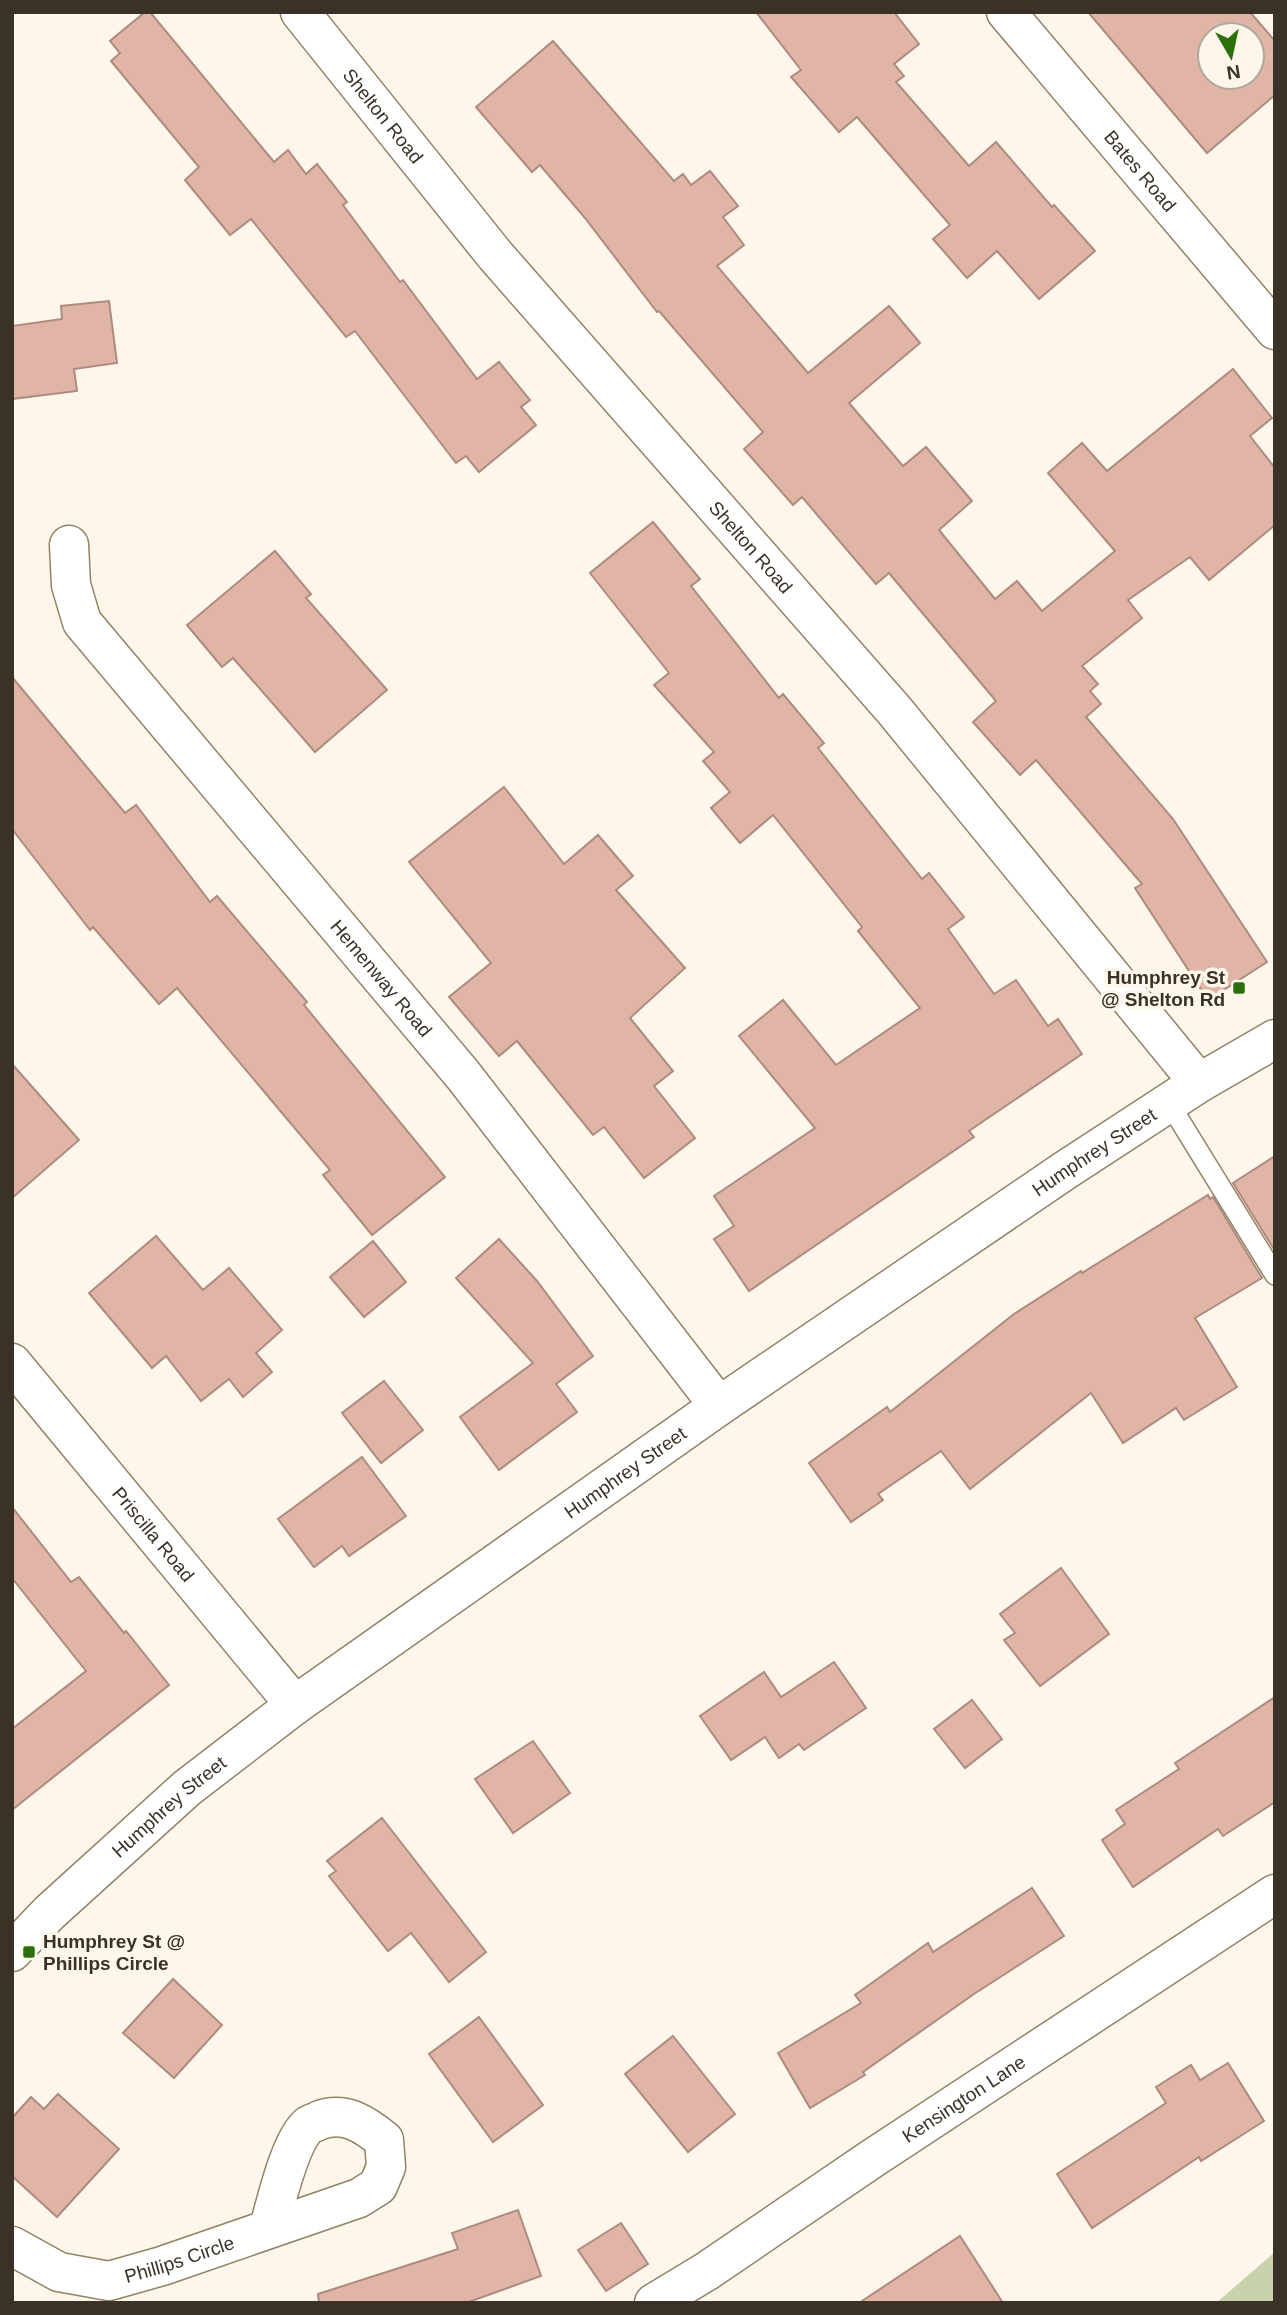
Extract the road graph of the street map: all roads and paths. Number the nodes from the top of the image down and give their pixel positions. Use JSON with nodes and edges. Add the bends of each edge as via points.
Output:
{"nodes":[{"id":1,"x":300,"y":12,"type":"edge"},
{"id":2,"x":1006,"y":12,"type":"edge"},
{"id":3,"x":1275,"y":330,"type":"edge"},
{"id":4,"x":69,"y":545,"type":"dead end"},
{"id":5,"x":1275,"y":1039,"type":"edge"},
{"id":6,"x":1184,"y":1093,"type":"junction"},
{"id":7,"x":1275,"y":1275,"type":"edge"},
{"id":8,"x":12,"y":1363,"type":"edge"},
{"id":9,"x":719,"y":1406,"type":"junction"},
{"id":10,"x":295,"y":1705,"type":"junction"},
{"id":11,"x":1275,"y":1894,"type":"edge"},
{"id":12,"x":12,"y":1952,"type":"edge"},
{"id":13,"x":270,"y":2227,"type":"dead end"},
{"id":14,"x":12,"y":2246,"type":"edge"},
{"id":15,"x":654,"y":2303,"type":"edge"}],
"edges":[{"from":1,"to":6,"type":"street","name":"Shelton Road","via":[[495,255],[894,710]]},
{"from":2,"to":3,"type":"street","name":"Bates Road"},
{"from":4,"to":9,"type":"street","name":"Hemenway Road","via":[[71,585],[82,622],[463,1075]]},
{"from":5,"to":6,"type":"street","name":"Humphrey Street"},
{"from":6,"to":7,"type":"lane"},
{"from":6,"to":9,"type":"street","name":"Humphrey Street"},
{"from":8,"to":10,"type":"street","name":"Priscilla Road"},
{"from":9,"to":10,"type":"street","name":"Humphrey Street"},
{"from":10,"to":12,"type":"street","name":"Humphrey Street","via":[[187,1788]]},
{"from":11,"to":15,"type":"street","name":"Kensington Lane"},
{"from":13,"to":14,"type":"street","name":"Phillips Circle","via":[[109,2281],[59,2272]]}]}
